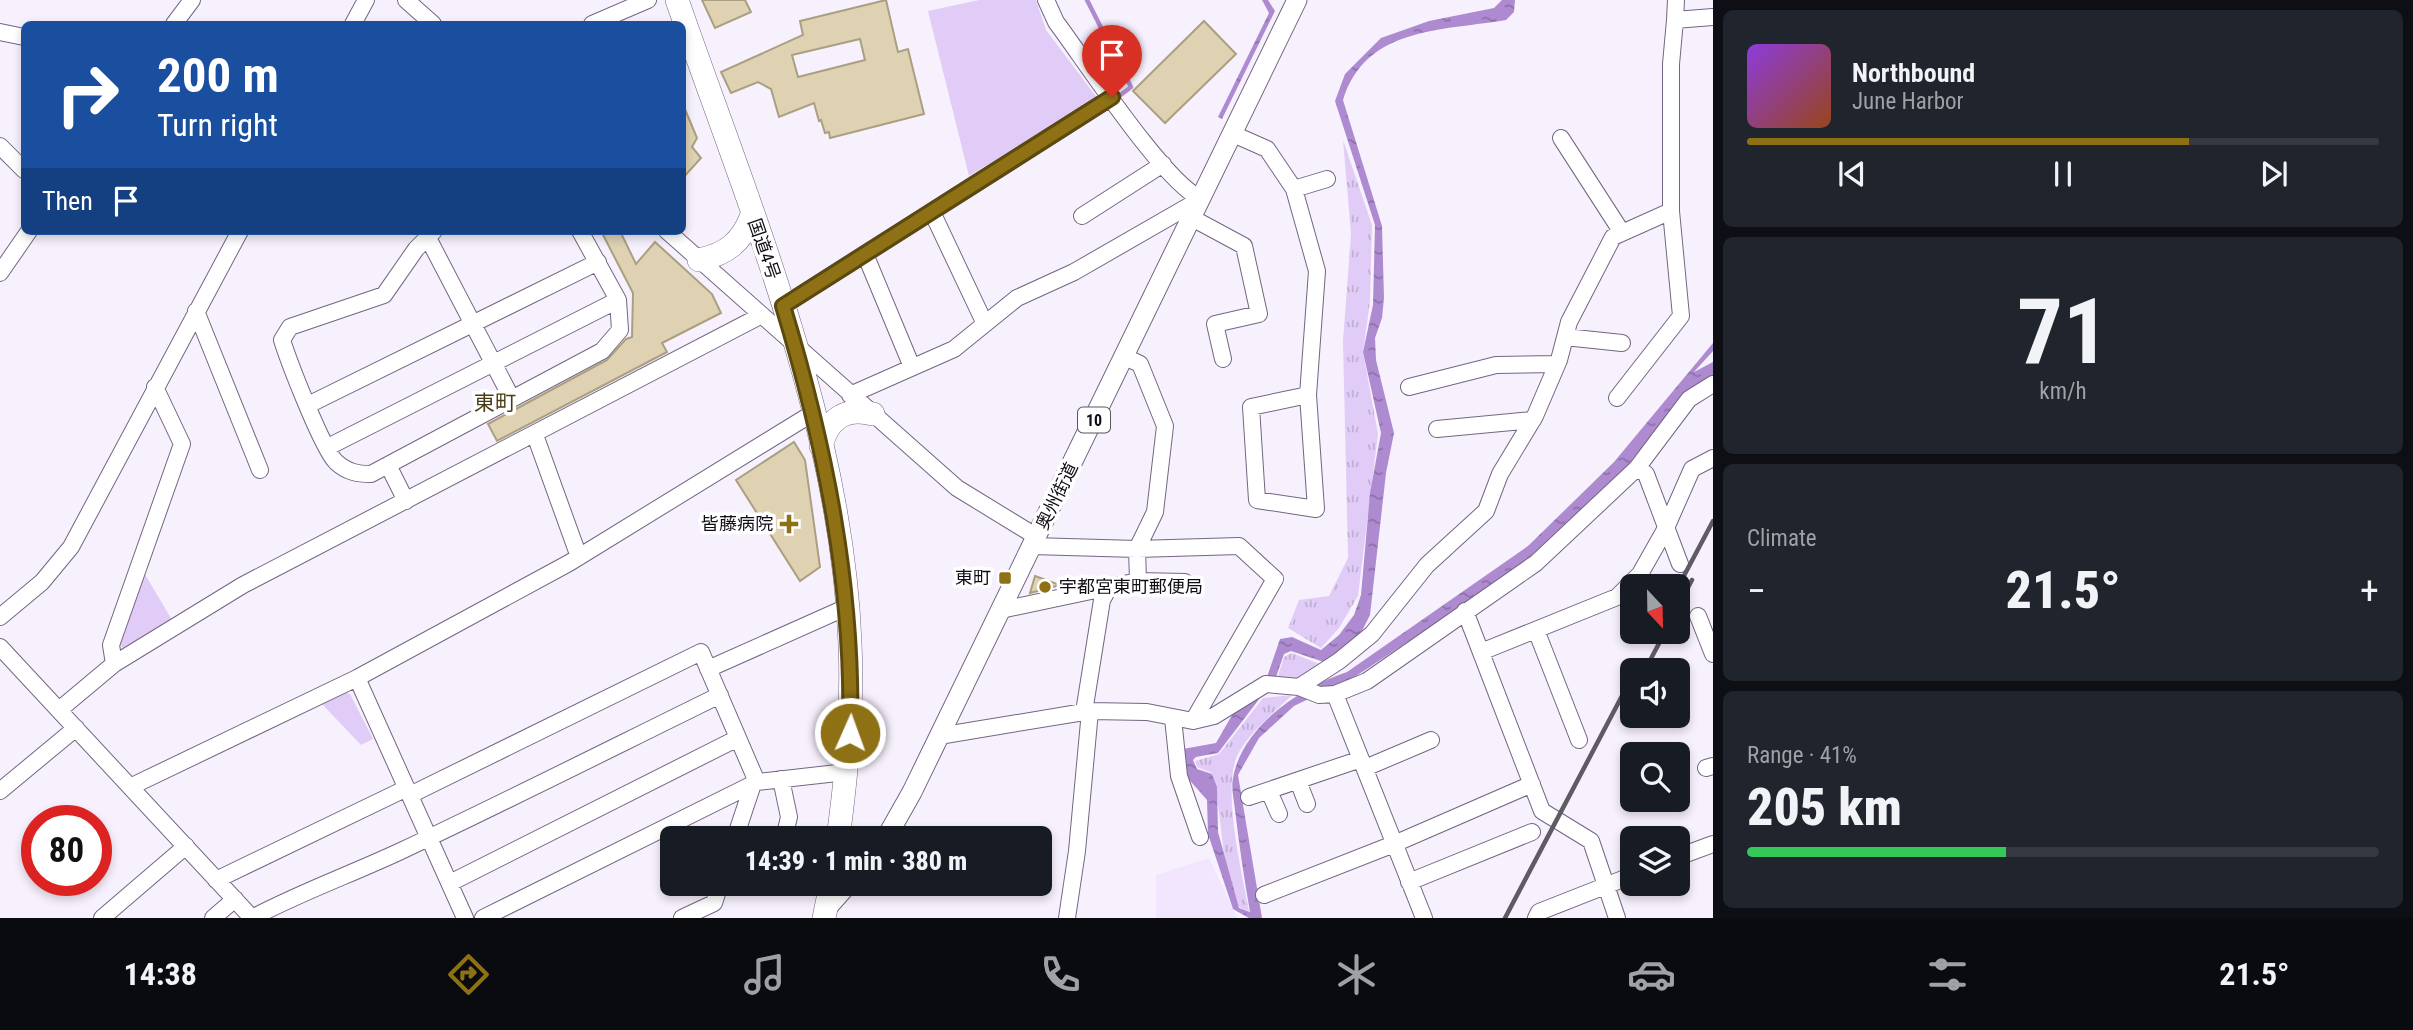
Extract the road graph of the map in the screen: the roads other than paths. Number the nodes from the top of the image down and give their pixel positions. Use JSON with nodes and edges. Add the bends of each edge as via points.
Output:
{"nodes":[{"id":1,"x":192,"y":0,"type":"edge"},
{"id":2,"x":366,"y":0,"type":"edge"},
{"id":3,"x":407,"y":0,"type":"edge"},
{"id":4,"x":648,"y":0,"type":"edge"},
{"id":5,"x":677,"y":0,"type":"edge"},
{"id":6,"x":1046,"y":0,"type":"edge"},
{"id":7,"x":1297,"y":0,"type":"edge"},
{"id":8,"x":1676,"y":0,"type":"edge"},
{"id":9,"x":1713,"y":18,"type":"edge"},
{"id":10,"x":1675,"y":20,"type":"junction"},
{"id":11,"x":176,"y":21,"type":"edge"},
{"id":12,"x":354,"y":21,"type":"edge"},
{"id":13,"x":430,"y":21,"type":"edge"},
{"id":14,"x":599,"y":21,"type":"edge"},
{"id":15,"x":684,"y":21,"type":"edge"},
{"id":16,"x":686,"y":26,"type":"edge"},
{"id":17,"x":0,"y":32,"type":"edge"},
{"id":18,"x":21,"y":36,"type":"edge"},
{"id":19,"x":1112,"y":97,"type":"junction"},
{"id":20,"x":1233,"y":134,"type":"junction"},
{"id":21,"x":1561,"y":138,"type":"dead end"},
{"id":22,"x":0,"y":146,"type":"edge"},
{"id":23,"x":1163,"y":164,"type":"junction"},
{"id":24,"x":21,"y":167,"type":"edge"},
{"id":25,"x":1327,"y":179,"type":"dead end"},
{"id":26,"x":1294,"y":189,"type":"junction"},
{"id":27,"x":1202,"y":199,"type":"junction"},
{"id":28,"x":1671,"y":211,"type":"junction"},
{"id":29,"x":932,"y":212,"type":"junction"},
{"id":30,"x":752,"y":215,"type":"junction"},
{"id":31,"x":1082,"y":216,"type":"dead end"},
{"id":32,"x":1192,"y":218,"type":"junction"},
{"id":33,"x":1621,"y":231,"type":"junction"},
{"id":34,"x":26,"y":235,"type":"edge"},
{"id":35,"x":238,"y":235,"type":"edge"},
{"id":36,"x":429,"y":235,"type":"edge"},
{"id":37,"x":431,"y":235,"type":"edge"},
{"id":38,"x":582,"y":235,"type":"edge"},
{"id":39,"x":671,"y":235,"type":"edge"},
{"id":40,"x":865,"y":254,"type":"junction"},
{"id":41,"x":699,"y":260,"type":"junction"},
{"id":42,"x":598,"y":262,"type":"junction"},
{"id":43,"x":0,"y":273,"type":"edge"},
{"id":44,"x":618,"y":300,"type":"junction"},
{"id":45,"x":783,"y":306,"type":"junction"},
{"id":46,"x":196,"y":311,"type":"junction"},
{"id":47,"x":762,"y":315,"type":"junction"},
{"id":48,"x":472,"y":324,"type":"junction"},
{"id":49,"x":985,"y":324,"type":"junction"},
{"id":50,"x":1565,"y":337,"type":"junction"},
{"id":51,"x":1622,"y":343,"type":"dead end"},
{"id":52,"x":796,"y":348,"type":"junction"},
{"id":53,"x":1125,"y":357,"type":"junction"},
{"id":54,"x":1223,"y":359,"type":"dead end"},
{"id":55,"x":494,"y":364,"type":"junction"},
{"id":56,"x":1557,"y":365,"type":"junction"},
{"id":57,"x":912,"y":367,"type":"junction"},
{"id":58,"x":1713,"y":384,"type":"edge"},
{"id":59,"x":155,"y":387,"type":"junction"},
{"id":60,"x":1409,"y":387,"type":"dead end"},
{"id":61,"x":850,"y":395,"type":"junction"},
{"id":62,"x":1308,"y":395,"type":"junction"},
{"id":63,"x":1617,"y":398,"type":"dead end"},
{"id":64,"x":512,"y":399,"type":"junction"},
{"id":65,"x":308,"y":405,"type":"junction"},
{"id":66,"x":813,"y":412,"type":"junction"},
{"id":67,"x":873,"y":414,"type":"junction"},
{"id":68,"x":1533,"y":420,"type":"junction"},
{"id":69,"x":1437,"y":429,"type":"dead end"},
{"id":70,"x":535,"y":435,"type":"junction"},
{"id":71,"x":821,"y":446,"type":"junction"},
{"id":72,"x":328,"y":447,"type":"junction"},
{"id":73,"x":1713,"y":458,"type":"edge"},
{"id":74,"x":388,"y":465,"type":"junction"},
{"id":75,"x":1637,"y":468,"type":"junction"},
{"id":76,"x":260,"y":470,"type":"dead end"},
{"id":77,"x":406,"y":501,"type":"junction"},
{"id":78,"x":1666,"y":528,"type":"junction"},
{"id":79,"x":1035,"y":541,"type":"junction"},
{"id":80,"x":1137,"y":549,"type":"junction"},
{"id":81,"x":579,"y":557,"type":"junction"},
{"id":82,"x":1680,"y":564,"type":"dead end"},
{"id":83,"x":1138,"y":581,"type":"junction"},
{"id":84,"x":1185,"y":582,"type":"dead end"},
{"id":85,"x":1110,"y":586,"type":"junction"},
{"id":86,"x":847,"y":607,"type":"junction"},
{"id":87,"x":1001,"y":610,"type":"junction"},
{"id":88,"x":1465,"y":611,"type":"junction"},
{"id":89,"x":1698,"y":616,"type":"dead end"},
{"id":90,"x":0,"y":617,"type":"edge"},
{"id":91,"x":1536,"y":630,"type":"junction"},
{"id":92,"x":0,"y":647,"type":"edge"},
{"id":93,"x":1481,"y":652,"type":"junction"},
{"id":94,"x":1713,"y":654,"type":"edge"},
{"id":95,"x":114,"y":664,"type":"junction"},
{"id":96,"x":708,"y":669,"type":"junction"},
{"id":97,"x":357,"y":678,"type":"junction"},
{"id":98,"x":1299,"y":687,"type":"junction"},
{"id":99,"x":1335,"y":694,"type":"junction"},
{"id":100,"x":720,"y":695,"type":"junction"},
{"id":101,"x":59,"y":709,"type":"junction"},
{"id":102,"x":1087,"y":711,"type":"junction"},
{"id":103,"x":1173,"y":718,"type":"junction"},
{"id":104,"x":1193,"y":721,"type":"junction"},
{"id":105,"x":76,"y":728,"type":"junction"},
{"id":106,"x":939,"y":736,"type":"junction"},
{"id":107,"x":738,"y":738,"type":"junction"},
{"id":108,"x":1431,"y":740,"type":"dead end"},
{"id":109,"x":1578,"y":740,"type":"dead end"},
{"id":110,"x":1363,"y":763,"type":"junction"},
{"id":111,"x":846,"y":772,"type":"junction"},
{"id":112,"x":781,"y":779,"type":"junction"},
{"id":113,"x":1298,"y":781,"type":"junction"},
{"id":114,"x":755,"y":783,"type":"junction"},
{"id":115,"x":1532,"y":784,"type":"junction"},
{"id":116,"x":132,"y":786,"type":"junction"},
{"id":117,"x":408,"y":791,"type":"junction"},
{"id":118,"x":1269,"y":791,"type":"junction"},
{"id":119,"x":0,"y":792,"type":"edge"},
{"id":120,"x":1249,"y":797,"type":"dead end"},
{"id":121,"x":1307,"y":804,"type":"dead end"},
{"id":122,"x":1279,"y":814,"type":"dead end"},
{"id":123,"x":739,"y":826,"type":"edge"},
{"id":124,"x":787,"y":826,"type":"edge"},
{"id":125,"x":839,"y":826,"type":"edge"},
{"id":126,"x":892,"y":826,"type":"edge"},
{"id":127,"x":1532,"y":832,"type":"dead end"},
{"id":128,"x":1200,"y":837,"type":"dead end"},
{"id":129,"x":429,"y":838,"type":"junction"},
{"id":130,"x":1394,"y":844,"type":"junction"},
{"id":131,"x":1713,"y":844,"type":"edge"},
{"id":132,"x":186,"y":846,"type":"junction"},
{"id":133,"x":1690,"y":853,"type":"edge"},
{"id":134,"x":216,"y":880,"type":"junction"},
{"id":135,"x":1620,"y":881,"type":"edge"},
{"id":136,"x":1409,"y":882,"type":"junction"},
{"id":137,"x":450,"y":883,"type":"junction"},
{"id":138,"x":1606,"y":886,"type":"junction"},
{"id":139,"x":1264,"y":895,"type":"dead end"},
{"id":140,"x":716,"y":896,"type":"edge"},
{"id":141,"x":838,"y":896,"type":"edge"},
{"id":142,"x":235,"y":900,"type":"junction"},
{"id":143,"x":825,"y":913,"type":"edge"},
{"id":144,"x":102,"y":918,"type":"edge"},
{"id":145,"x":213,"y":918,"type":"edge"},
{"id":146,"x":252,"y":918,"type":"edge"},
{"id":147,"x":465,"y":918,"type":"edge"},
{"id":148,"x":483,"y":918,"type":"edge"},
{"id":149,"x":682,"y":918,"type":"edge"},
{"id":150,"x":1067,"y":918,"type":"edge"},
{"id":151,"x":1424,"y":918,"type":"edge"},
{"id":152,"x":1536,"y":918,"type":"edge"},
{"id":153,"x":1617,"y":918,"type":"edge"}],
"edges":[{"from":1,"to":11,"type":"street"},
{"from":2,"to":12,"type":"street"},
{"from":3,"to":13,"type":"street"},
{"from":4,"to":14,"type":"street"},
{"from":5,"to":15,"type":"highway","name":"国道4号"},
{"from":6,"to":19,"type":"street","via":[[1056,22]]},
{"from":7,"to":20,"type":"main road","name":"奥州街道","number":"10"},
{"from":8,"to":10,"type":"street"},
{"from":9,"to":10,"type":"street"},
{"from":10,"to":28,"type":"street"},
{"from":16,"to":30,"type":"highway","name":"国道4号"},
{"from":17,"to":18,"type":"street"},
{"from":19,"to":23,"type":"street"},
{"from":19,"to":29,"type":"street"},
{"from":20,"to":26,"type":"street","via":[[1267,149]]},
{"from":20,"to":27,"type":"main road","name":"奥州街道","number":"10"},
{"from":21,"to":33,"type":"street"},
{"from":22,"to":24,"type":"street"},
{"from":23,"to":27,"type":"street","via":[[1189,193]]},
{"from":23,"to":31,"type":"street"},
{"from":25,"to":26,"type":"street"},
{"from":26,"to":62,"type":"street","via":[[1317,271]]},
{"from":27,"to":32,"type":"main road","name":"奥州街道","number":"10"},
{"from":27,"to":49,"type":"street","via":[[1074,272],[1017,298]]},
{"from":28,"to":33,"type":"street"},
{"from":28,"to":63,"type":"street","via":[[1681,316]]},
{"from":29,"to":40,"type":"street"},
{"from":29,"to":49,"type":"street"},
{"from":30,"to":41,"type":"highway","via":[[747,231],[734,246]]},
{"from":30,"to":45,"type":"highway","name":"国道4号"},
{"from":32,"to":53,"type":"main road","name":"奥州街道","number":"10"},
{"from":32,"to":54,"type":"street","via":[[1244,246],[1259,313],[1215,324]]},
{"from":33,"to":50,"type":"street","via":[[1588,281]]},
{"from":34,"to":43,"type":"street"},
{"from":35,"to":46,"type":"street"},
{"from":36,"to":65,"type":"street","via":[[384,295],[290,327],[282,340]]},
{"from":37,"to":48,"type":"street"},
{"from":38,"to":42,"type":"street"},
{"from":39,"to":41,"type":"street"},
{"from":40,"to":45,"type":"street"},
{"from":40,"to":57,"type":"street"},
{"from":41,"to":47,"type":"street"},
{"from":42,"to":44,"type":"street"},
{"from":42,"to":48,"type":"street"},
{"from":44,"to":55,"type":"street"},
{"from":44,"to":64,"type":"street","via":[[620,330],[602,351]]},
{"from":45,"to":52,"type":"highway","name":"国道4号"},
{"from":46,"to":59,"type":"street"},
{"from":46,"to":76,"type":"street"},
{"from":47,"to":52,"type":"street"},
{"from":47,"to":70,"type":"street"},
{"from":48,"to":55,"type":"street"},
{"from":48,"to":65,"type":"street"},
{"from":49,"to":57,"type":"street","via":[[954,349]]},
{"from":50,"to":51,"type":"street"},
{"from":50,"to":56,"type":"street"},
{"from":52,"to":61,"type":"street"},
{"from":52,"to":66,"type":"highway","name":"国道4号"},
{"from":53,"to":79,"type":"main road","name":"奥州街道","number":"10"},
{"from":53,"to":80,"type":"street","via":[[1139,364],[1164,426],[1155,512]]},
{"from":55,"to":64,"type":"street"},
{"from":55,"to":72,"type":"street"},
{"from":56,"to":60,"type":"street","via":[[1496,365]]},
{"from":56,"to":68,"type":"street"},
{"from":57,"to":61,"type":"street"},
{"from":58,"to":75,"type":"street","via":[[1689,399]]},
{"from":59,"to":90,"type":"street","via":[[71,547],[42,582]]},
{"from":59,"to":95,"type":"street","via":[[182,444],[111,645]]},
{"from":61,"to":67,"type":"street"},
{"from":62,"to":62,"type":"street","via":[[1315,509],[1257,500],[1251,407]]},
{"from":64,"to":74,"type":"street"},
{"from":65,"to":72,"type":"street"},
{"from":66,"to":71,"type":"highway","name":"国道4号"},
{"from":66,"to":81,"type":"street"},
{"from":67,"to":71,"type":"highway","via":[[847,412],[832,420]]},
{"from":67,"to":79,"type":"street","via":[[957,488]]},
{"from":68,"to":69,"type":"street"},
{"from":68,"to":98,"type":"street","via":[[1500,474],[1486,511],[1427,565],[1372,634]]},
{"from":70,"to":77,"type":"street"},
{"from":70,"to":81,"type":"street"},
{"from":71,"to":86,"type":"highway","name":"国道4号"},
{"from":72,"to":74,"type":"street","via":[[334,460],[353,473],[371,474]]},
{"from":73,"to":78,"type":"street","via":[[1692,469]]},
{"from":74,"to":77,"type":"street"},
{"from":75,"to":78,"type":"street","via":[[1646,474]]},
{"from":75,"to":88,"type":"street","via":[[1536,564]]},
{"from":77,"to":95,"type":"street","via":[[243,585]]},
{"from":78,"to":82,"type":"street"},
{"from":78,"to":91,"type":"street","via":[[1640,574],[1616,597]]},
{"from":79,"to":80,"type":"street"},
{"from":79,"to":87,"type":"main road","name":"奥州街道","number":"10"},
{"from":80,"to":83,"type":"street"},
{"from":80,"to":104,"type":"street","via":[[1239,546],[1275,579]]},
{"from":81,"to":97,"type":"street"},
{"from":83,"to":84,"type":"street"},
{"from":83,"to":85,"type":"street"},
{"from":85,"to":87,"type":"street"},
{"from":85,"to":102,"type":"street","via":[[1102,600]]},
{"from":86,"to":96,"type":"street"},
{"from":86,"to":111,"type":"highway","name":"国道4号","via":[[851,691]]},
{"from":87,"to":106,"type":"main road","name":"奥州街道","number":"10"},
{"from":88,"to":93,"type":"street"},
{"from":88,"to":99,"type":"street","via":[[1367,681]]},
{"from":89,"to":94,"type":"street"},
{"from":91,"to":93,"type":"street"},
{"from":91,"to":109,"type":"street"},
{"from":92,"to":101,"type":"street"},
{"from":93,"to":115,"type":"street"},
{"from":95,"to":101,"type":"street"},
{"from":96,"to":100,"type":"street"},
{"from":96,"to":117,"type":"street","via":[[701,652]]},
{"from":97,"to":116,"type":"street"},
{"from":97,"to":117,"type":"street"},
{"from":98,"to":99,"type":"street","via":[[1319,695]]},
{"from":98,"to":104,"type":"street","via":[[1266,684],[1214,716]]},
{"from":99,"to":110,"type":"street"},
{"from":100,"to":107,"type":"street"},
{"from":100,"to":129,"type":"street"},
{"from":101,"to":105,"type":"street"},
{"from":102,"to":103,"type":"street","via":[[1147,712]]},
{"from":102,"to":106,"type":"street"},
{"from":102,"to":150,"type":"street","via":[[1077,851]]},
{"from":103,"to":104,"type":"street"},
{"from":103,"to":128,"type":"street","via":[[1179,776]]},
{"from":105,"to":116,"type":"street"},
{"from":105,"to":119,"type":"street"},
{"from":106,"to":126,"type":"main road","name":"奥州街道","number":"10"},
{"from":107,"to":114,"type":"street"},
{"from":107,"to":137,"type":"street"},
{"from":108,"to":110,"type":"street"},
{"from":110,"to":113,"type":"street"},
{"from":110,"to":130,"type":"street"},
{"from":111,"to":112,"type":"street"},
{"from":111,"to":125,"type":"highway","name":"国道4号"},
{"from":112,"to":114,"type":"street"},
{"from":112,"to":124,"type":"street"},
{"from":113,"to":118,"type":"street"},
{"from":113,"to":121,"type":"street"},
{"from":114,"to":123,"type":"street"},
{"from":114,"to":148,"type":"street"},
{"from":115,"to":130,"type":"street"},
{"from":115,"to":138,"type":"street","via":[[1542,811],[1591,841]]},
{"from":116,"to":132,"type":"street"},
{"from":117,"to":129,"type":"street"},
{"from":117,"to":134,"type":"street"},
{"from":118,"to":120,"type":"street"},
{"from":118,"to":122,"type":"street"},
{"from":127,"to":136,"type":"street"},
{"from":129,"to":137,"type":"street"},
{"from":129,"to":146,"type":"street","via":[[302,891]]},
{"from":130,"to":136,"type":"street"},
{"from":130,"to":139,"type":"street"},
{"from":131,"to":133,"type":"street"},
{"from":132,"to":134,"type":"street"},
{"from":132,"to":144,"type":"street"},
{"from":134,"to":142,"type":"street"},
{"from":135,"to":138,"type":"street"},
{"from":136,"to":151,"type":"street"},
{"from":137,"to":147,"type":"street"},
{"from":138,"to":152,"type":"street","via":[[1539,912]]},
{"from":138,"to":153,"type":"street"},
{"from":140,"to":149,"type":"street","via":[[713,903]]},
{"from":141,"to":143,"type":"main road"},
{"from":142,"to":145,"type":"street"},
{"from":142,"to":146,"type":"street"}]}
